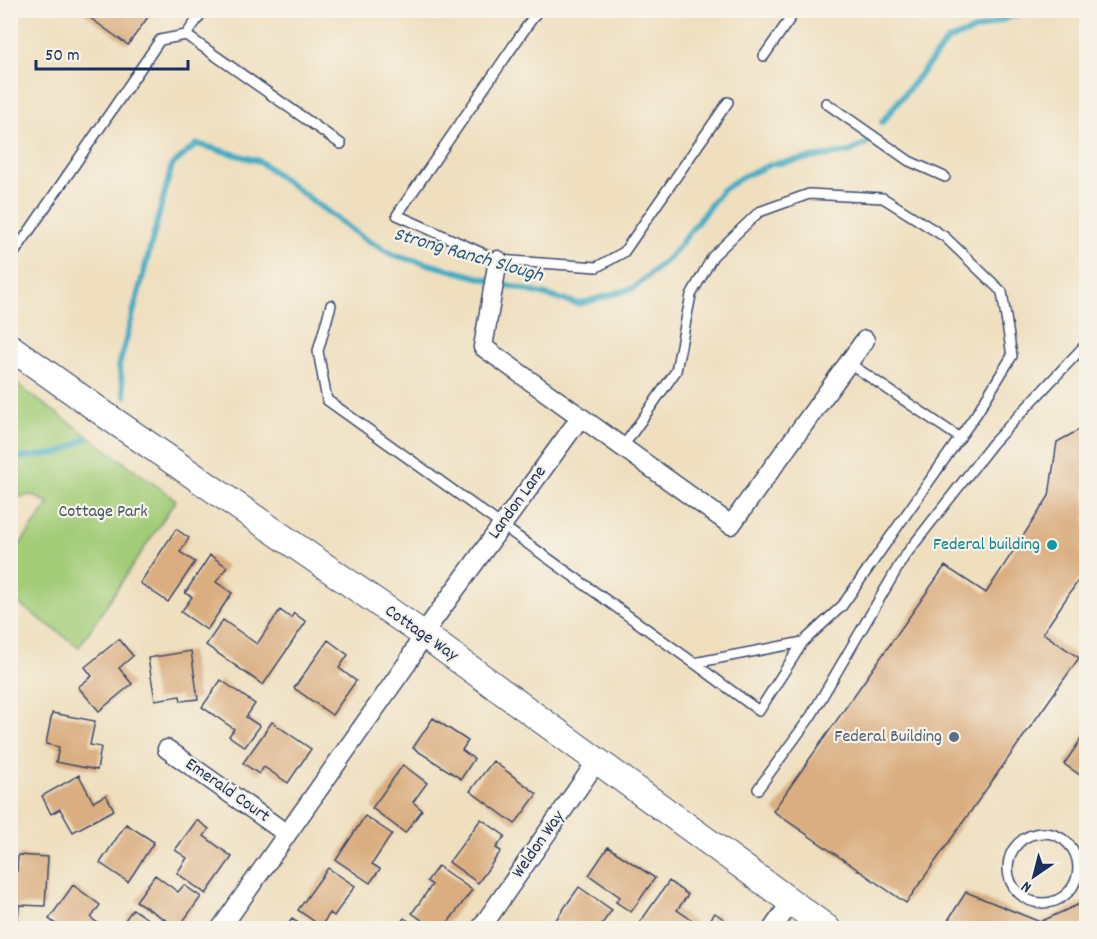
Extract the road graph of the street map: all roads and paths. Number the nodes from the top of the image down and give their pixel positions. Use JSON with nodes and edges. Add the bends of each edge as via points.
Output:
{"nodes":[{"id":1,"x":204,"y":10,"type":"edge"},
{"id":2,"x":538,"y":10,"type":"edge"},
{"id":3,"x":796,"y":10,"type":"edge"},
{"id":4,"x":186,"y":35,"type":"junction"},
{"id":5,"x":764,"y":56,"type":"dead end"},
{"id":6,"x":728,"y":102,"type":"dead end"},
{"id":7,"x":826,"y":104,"type":"dead end"},
{"id":8,"x":341,"y":144,"type":"dead end"},
{"id":9,"x":945,"y":177,"type":"dead end"},
{"id":10,"x":10,"y":259,"type":"edge"},
{"id":11,"x":497,"y":264,"type":"junction"},
{"id":12,"x":331,"y":305,"type":"dead end"},
{"id":13,"x":865,"y":340,"type":"dead end"},
{"id":14,"x":1086,"y":344,"type":"edge"},
{"id":15,"x":10,"y":347,"type":"edge"},
{"id":16,"x":849,"y":363,"type":"junction"},
{"id":17,"x":580,"y":418,"type":"junction"},
{"id":18,"x":960,"y":438,"type":"junction"},
{"id":19,"x":622,"y":448,"type":"junction"},
{"id":20,"x":501,"y":526,"type":"junction"},
{"id":21,"x":423,"y":634,"type":"junction"},
{"id":22,"x":803,"y":642,"type":"junction"},
{"id":23,"x":694,"y":663,"type":"junction"},
{"id":24,"x":167,"y":749,"type":"dead end"},
{"id":25,"x":597,"y":761,"type":"junction"},
{"id":26,"x":758,"y":789,"type":"dead end"},
{"id":27,"x":287,"y":834,"type":"junction"},
{"id":28,"x":1077,"y":877,"type":"junction"},
{"id":29,"x":1086,"y":883,"type":"edge"},
{"id":30,"x":791,"y":902,"type":"junction"},
{"id":31,"x":221,"y":928,"type":"edge"},
{"id":32,"x":481,"y":928,"type":"edge"},
{"id":33,"x":773,"y":928,"type":"edge"},
{"id":34,"x":827,"y":928,"type":"edge"}],
"edges":[{"from":1,"to":4,"type":"lane"},
{"from":2,"to":11,"type":"lane","via":[[397,215]]},
{"from":3,"to":5,"type":"lane"},
{"from":4,"to":8,"type":"lane"},
{"from":4,"to":10,"type":"lane","via":[[160,40]]},
{"from":6,"to":11,"type":"lane","via":[[624,252],[597,267]]},
{"from":7,"to":9,"type":"lane","via":[[909,161]]},
{"from":11,"to":17,"type":"street","via":[[483,347]]},
{"from":12,"to":20,"type":"lane","via":[[318,351],[327,400]]},
{"from":13,"to":16,"type":"street"},
{"from":14,"to":26,"type":"lane","via":[[993,443],[904,557],[811,716]]},
{"from":15,"to":21,"type":"street","name":"Cottage Way"},
{"from":16,"to":18,"type":"lane"},
{"from":16,"to":19,"type":"street","via":[[731,525]]},
{"from":17,"to":19,"type":"street"},
{"from":17,"to":20,"type":"street","name":"Landon Lane"},
{"from":18,"to":19,"type":"lane","via":[[1012,356],[1002,292],[945,237],[882,198],[809,194],[759,212],[713,256],[691,295],[676,371]]},
{"from":18,"to":22,"type":"lane","via":[[842,606]]},
{"from":20,"to":21,"type":"street","name":"Landon Lane"},
{"from":20,"to":23,"type":"lane"},
{"from":21,"to":25,"type":"street","name":"Cottage Way"},
{"from":21,"to":27,"type":"street","name":"Landon Lane","via":[[408,663]]},
{"from":22,"to":23,"type":"lane"},
{"from":22,"to":23,"type":"lane","via":[[759,711]]},
{"from":24,"to":27,"type":"street","name":"Emerald Court"},
{"from":25,"to":30,"type":"street","name":"Cottage Way"},
{"from":25,"to":32,"type":"street","name":"Weldon Way"},
{"from":27,"to":31,"type":"street","name":"Landon Lane"},
{"from":28,"to":28,"type":"lane","via":[[1078,863],[1073,850],[1051,834],[1024,838],[1009,860],[1008,874],[1013,887],[1035,903],[1061,898]]},
{"from":28,"to":29,"type":"lane"},
{"from":30,"to":33,"type":"street"},
{"from":30,"to":34,"type":"street","name":"Cottage Way"}]}
